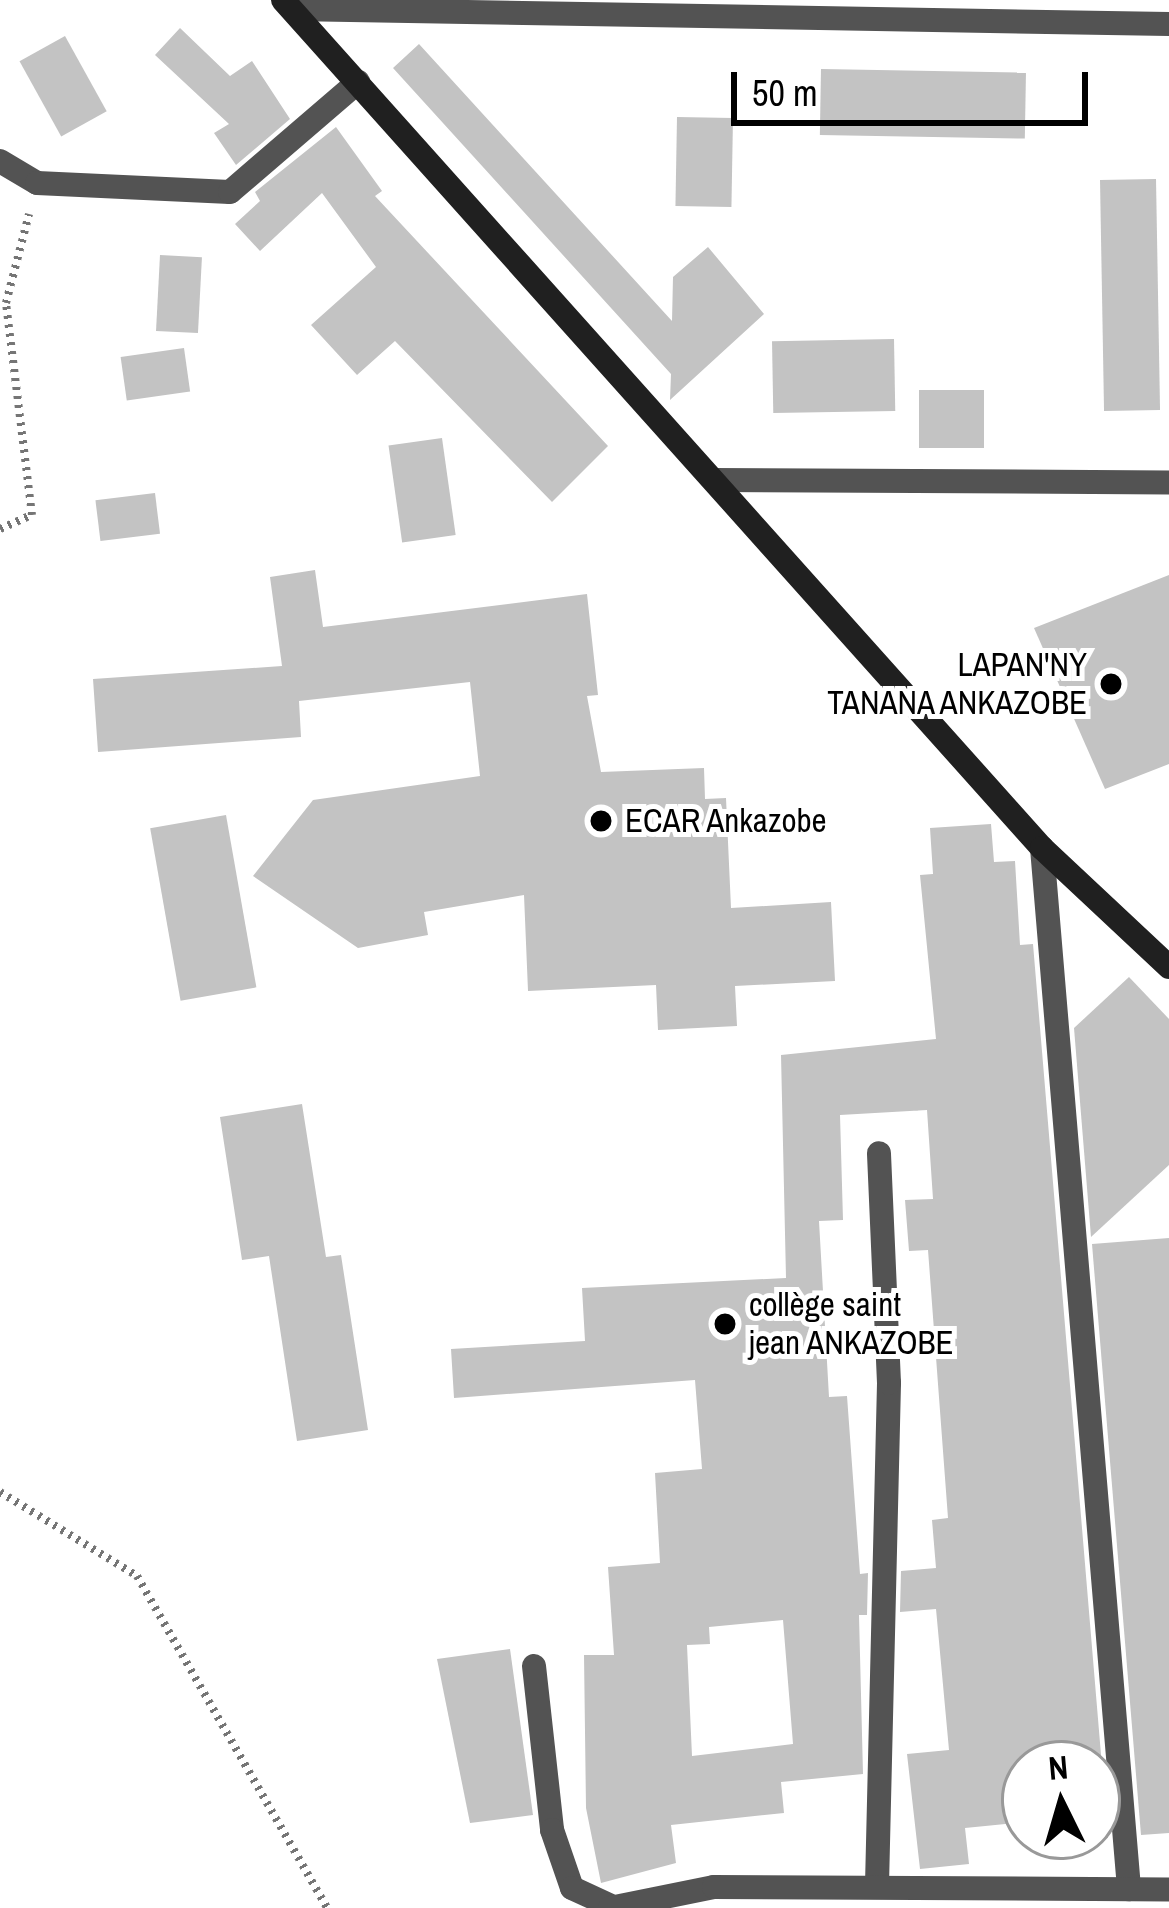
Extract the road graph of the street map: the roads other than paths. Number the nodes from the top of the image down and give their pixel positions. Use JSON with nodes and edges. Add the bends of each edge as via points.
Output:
{"nodes":[{"id":1,"x":288,"y":4,"type":"edge"},
{"id":2,"x":1169,"y":24,"type":"edge"},
{"id":3,"x":358,"y":82,"type":"junction"},
{"id":4,"x":0,"y":160,"type":"edge"},
{"id":5,"x":714,"y":480,"type":"junction"},
{"id":6,"x":1169,"y":482,"type":"edge"},
{"id":7,"x":1042,"y":848,"type":"junction"},
{"id":8,"x":1169,"y":967,"type":"edge"},
{"id":9,"x":879,"y":1153,"type":"dead end"},
{"id":10,"x":534,"y":1666,"type":"dead end"},
{"id":11,"x":877,"y":1885,"type":"junction"},
{"id":12,"x":1129,"y":1889,"type":"junction"},
{"id":13,"x":1169,"y":1889,"type":"edge"},
{"id":14,"x":610,"y":1906,"type":"edge"}],
"edges":[{"from":1,"to":2,"type":"street"},
{"from":1,"to":3,"type":"street"},
{"from":3,"to":4,"type":"street","via":[[230,192],[37,183]]},
{"from":3,"to":5,"type":"street"},
{"from":5,"to":6,"type":"street"},
{"from":5,"to":7,"type":"street"},
{"from":7,"to":8,"type":"street"},
{"from":7,"to":12,"type":"street"},
{"from":9,"to":11,"type":"street","via":[[890,1383]]},
{"from":10,"to":14,"type":"street","via":[[552,1830],[572,1888]]},
{"from":11,"to":12,"type":"street"},
{"from":11,"to":14,"type":"street","via":[[714,1887]]},
{"from":12,"to":13,"type":"street"}]}
